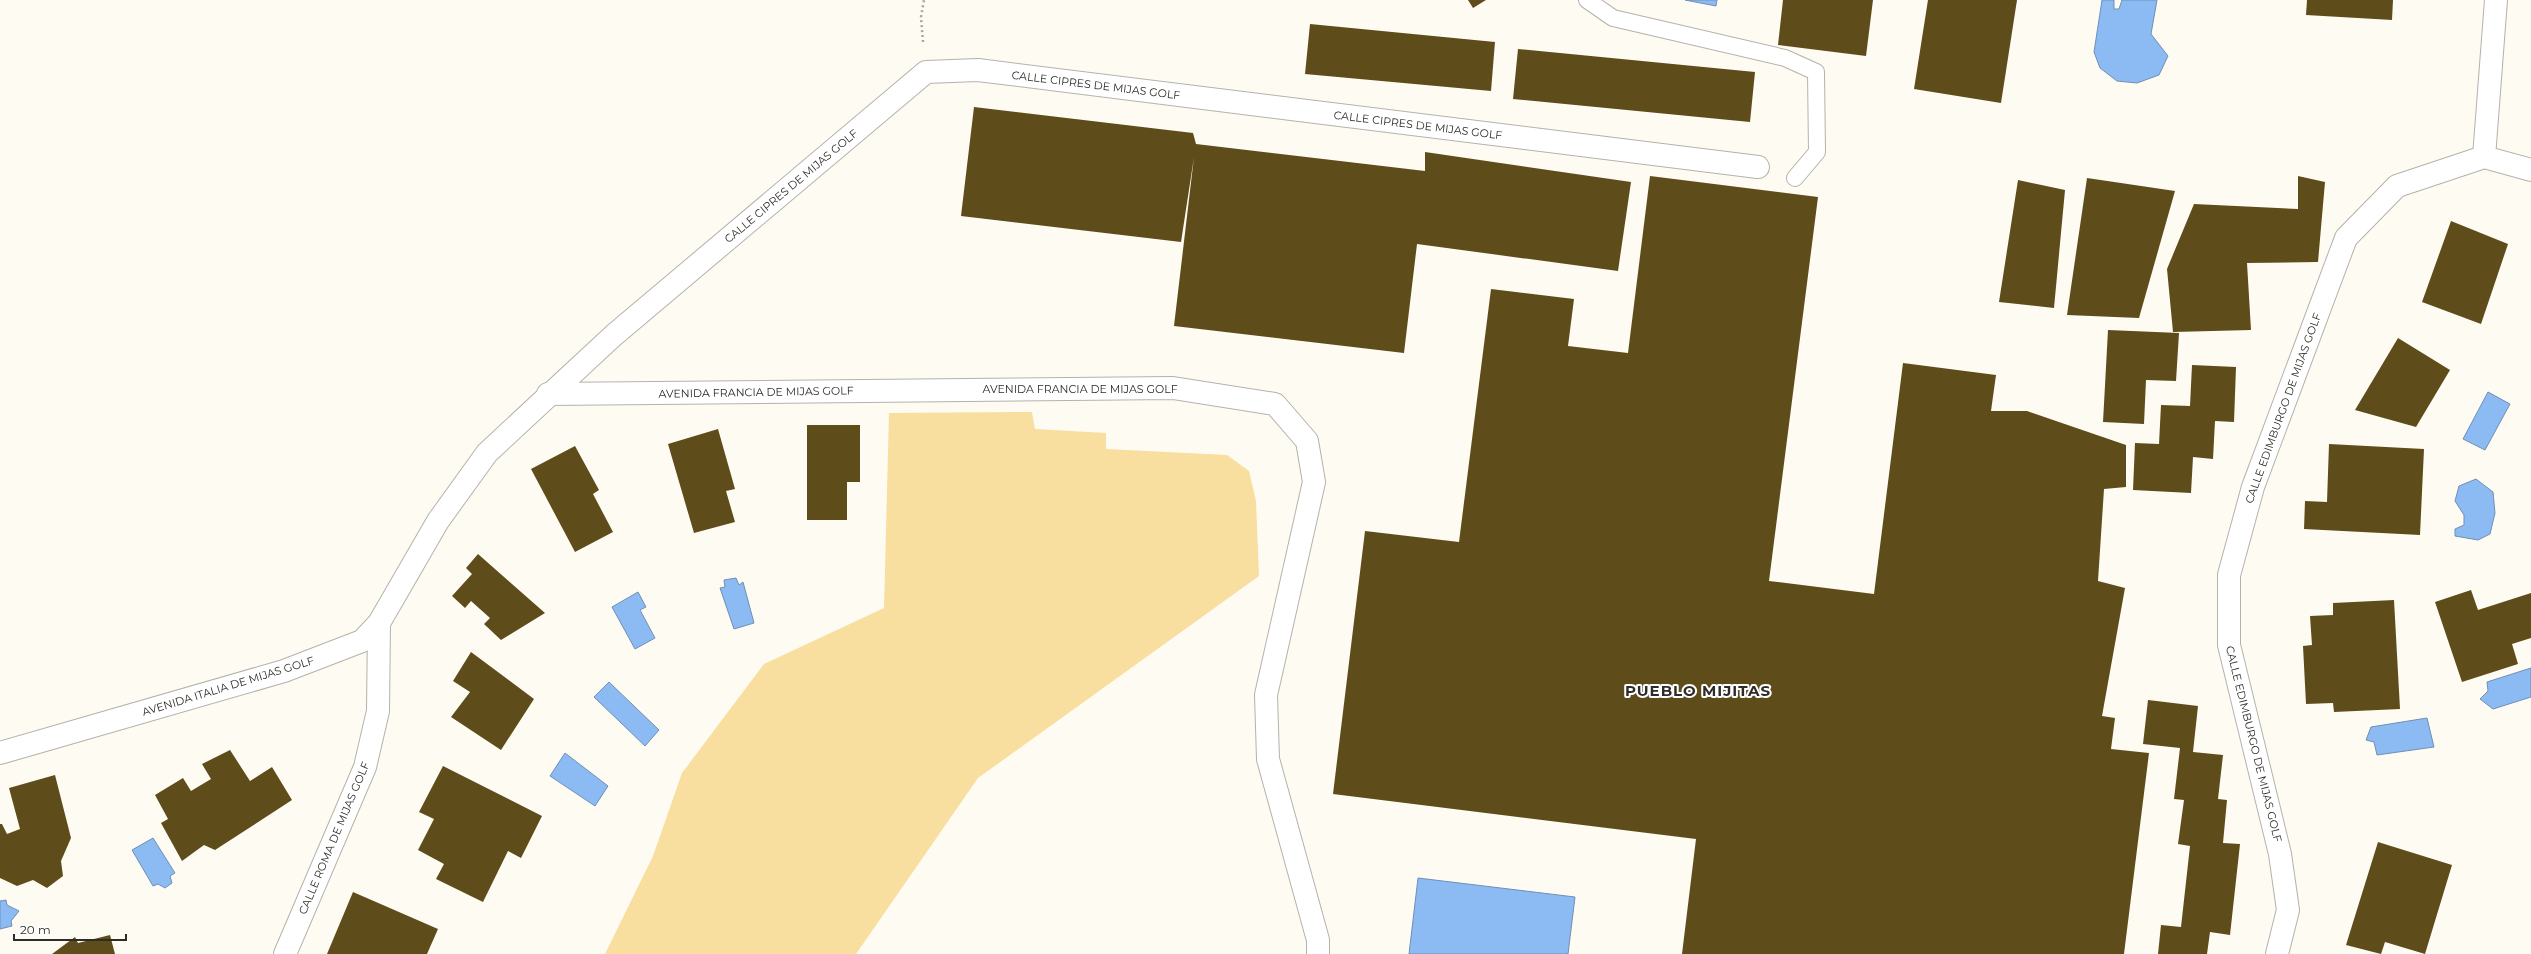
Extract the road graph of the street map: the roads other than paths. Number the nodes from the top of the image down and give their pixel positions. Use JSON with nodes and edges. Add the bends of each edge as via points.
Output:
{"nodes":[{"id":1,"x":1587,"y":0,"type":"edge"},
{"id":2,"x":2496,"y":0,"type":"edge"},
{"id":3,"x":2484,"y":156,"type":"junction"},
{"id":4,"x":1758,"y":167,"type":"dead end"},
{"id":5,"x":2531,"y":170,"type":"edge"},
{"id":6,"x":1796,"y":178,"type":"dead end"},
{"id":7,"x":548,"y":394,"type":"junction"},
{"id":8,"x":380,"y":623,"type":"junction"},
{"id":9,"x":0,"y":753,"type":"edge"},
{"id":10,"x":284,"y":954,"type":"edge"},
{"id":11,"x":1318,"y":954,"type":"edge"},
{"id":12,"x":2277,"y":954,"type":"edge"}],
"edges":[{"from":1,"to":6,"type":"lane","via":[[1614,18],[1785,58],[1816,72],[1817,152]]},
{"from":2,"to":3,"type":"street"},
{"from":3,"to":5,"type":"street"},
{"from":3,"to":12,"type":"street","name":"CALLE EDIMBURGO DE MIJAS GOLF","via":[[2397,186],[2346,238],[2253,487],[2229,575],[2229,645],[2280,854],[2288,910]]},
{"from":4,"to":7,"type":"street","name":"CALLE CIPRES DE MIJAS GOLF","via":[[978,70],[926,72],[614,335]]},
{"from":7,"to":8,"type":"street","name":"AVENIDA ITALIA DE MIJAS GOLF","via":[[486,453],[438,521]]},
{"from":7,"to":11,"type":"street","name":"AVENIDA FRANCIA DE MIJAS GOLF","via":[[1173,388],[1275,404],[1307,441],[1314,482],[1266,695],[1268,759],[1316,933]]},
{"from":8,"to":9,"type":"street","name":"AVENIDA ITALIA DE MIJAS GOLF","via":[[362,641],[284,671]]},
{"from":8,"to":10,"type":"street","name":"CALLE ROMA DE MIJAS GOLF","via":[[378,711],[365,767]]}]}
